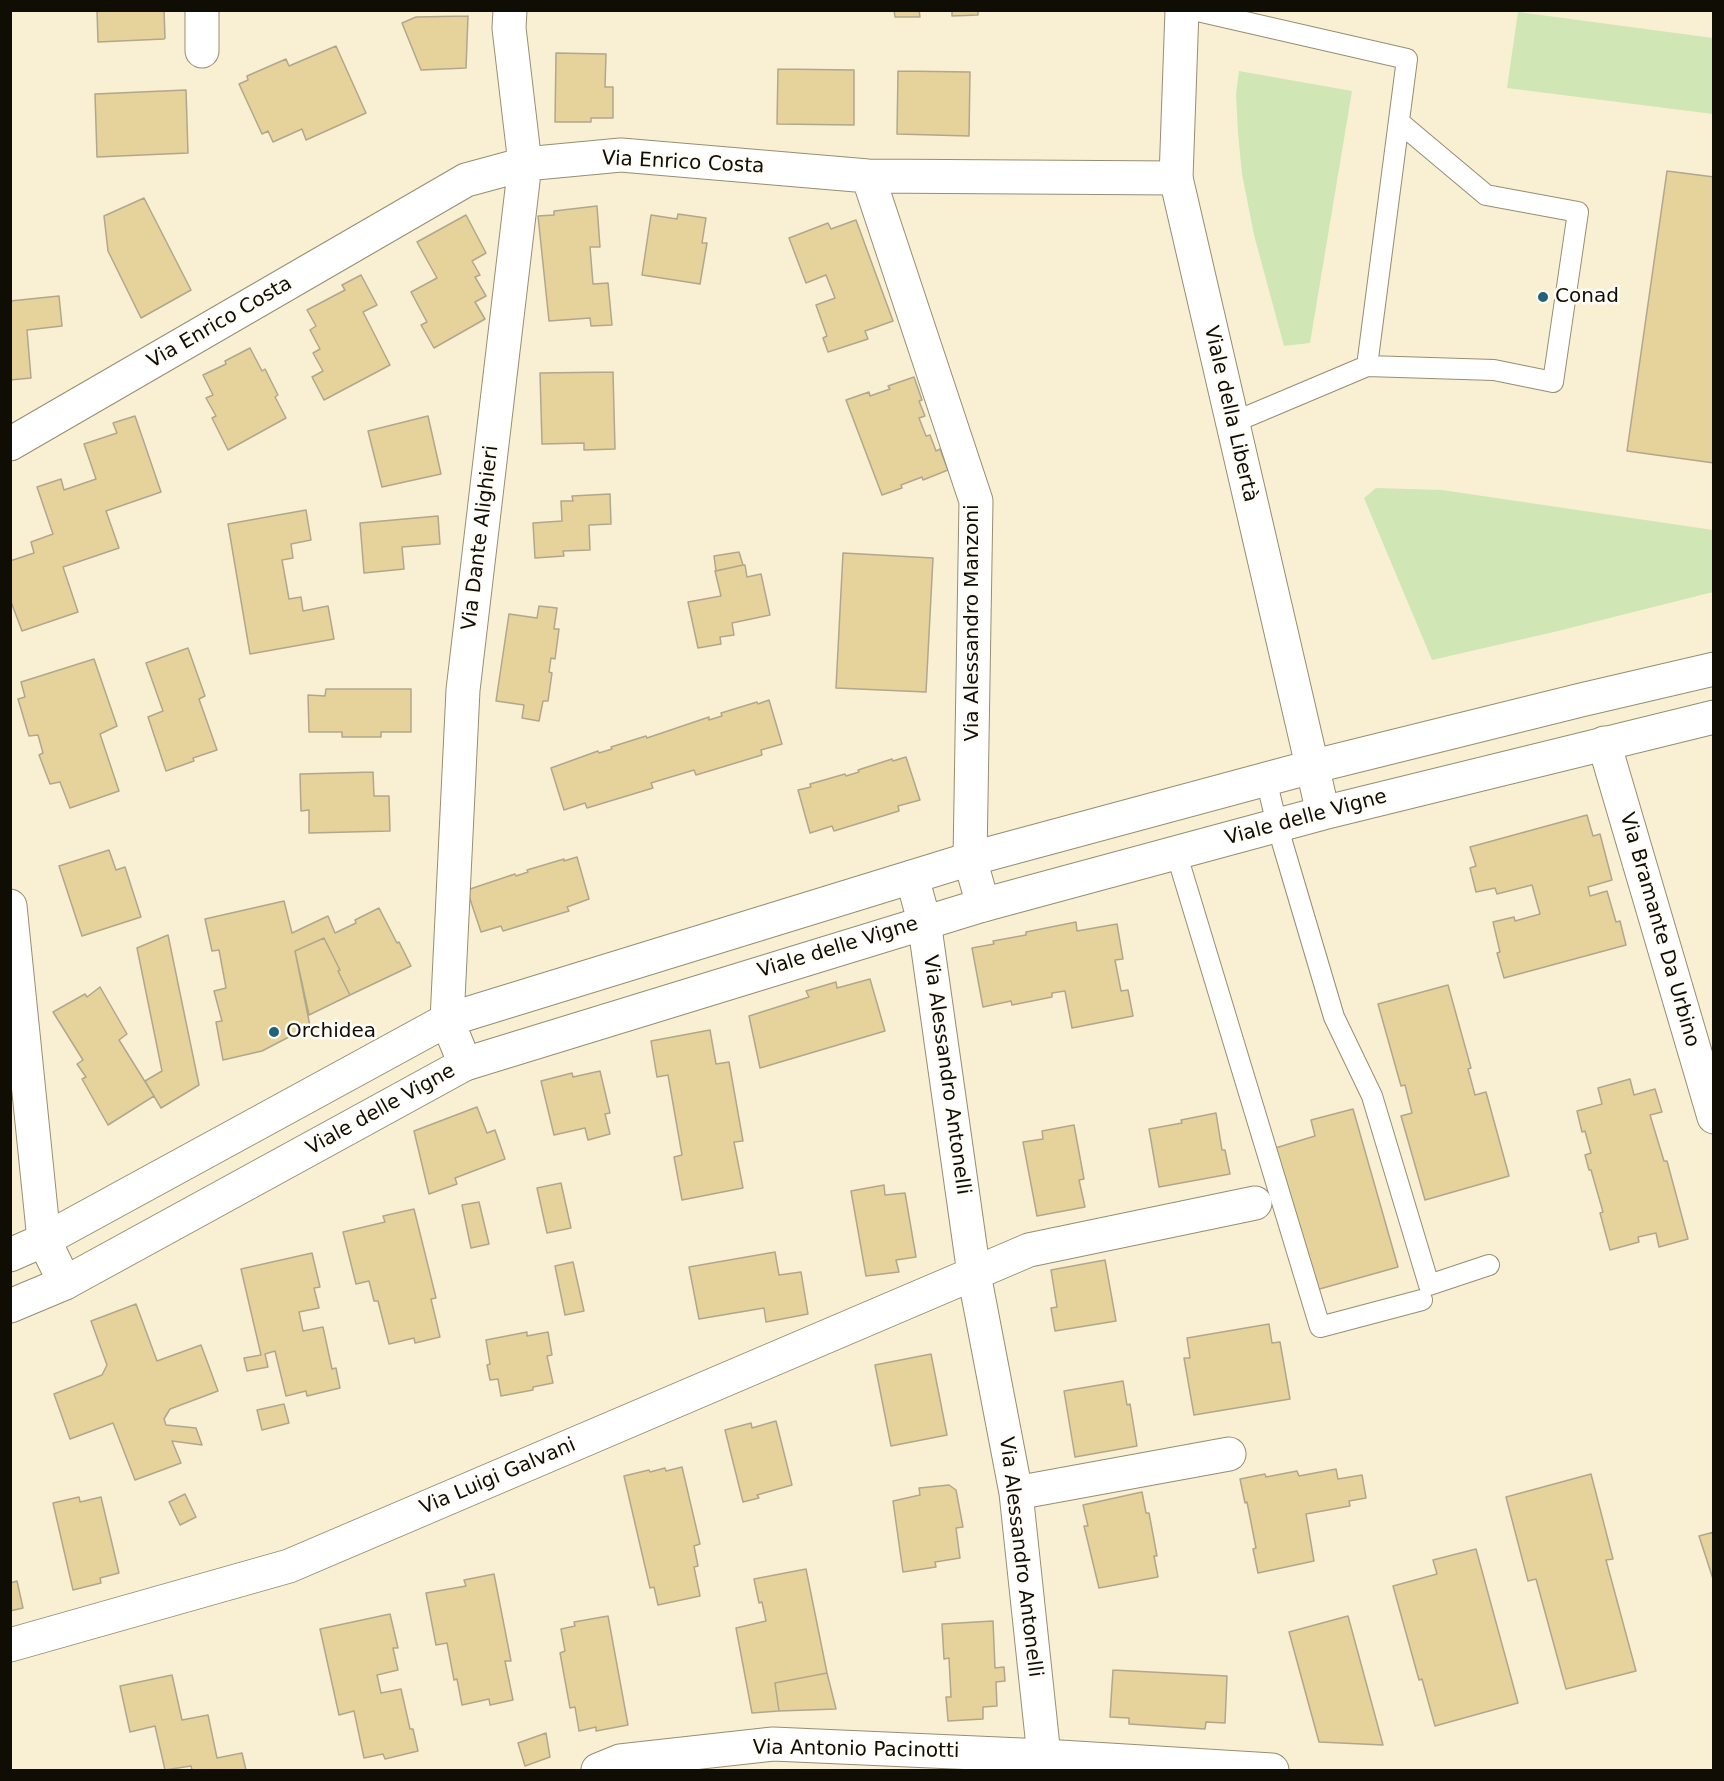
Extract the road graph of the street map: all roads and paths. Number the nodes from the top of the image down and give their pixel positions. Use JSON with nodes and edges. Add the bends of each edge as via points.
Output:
{"nodes":[{"id":1,"x":202,"y":10,"type":"edge"},
{"id":2,"x":510,"y":10,"type":"edge"},
{"id":3,"x":1182,"y":10,"type":"edge"},
{"id":4,"x":1193,"y":10,"type":"edge"},
{"id":5,"x":202,"y":51,"type":"dead end"},
{"id":6,"x":1399,"y":122,"type":"junction"},
{"id":7,"x":525,"y":164,"type":"junction"},
{"id":8,"x":868,"y":176,"type":"junction"},
{"id":9,"x":1176,"y":178,"type":"junction"},
{"id":10,"x":1367,"y":366,"type":"junction"},
{"id":11,"x":1232,"y":423,"type":"junction"},
{"id":12,"x":10,"y":444,"type":"edge"},
{"id":13,"x":1713,"y":669,"type":"edge"},
{"id":14,"x":1713,"y":717,"type":"edge"},
{"id":15,"x":1604,"y":743,"type":"junction"},
{"id":16,"x":1311,"y":767,"type":"junction"},
{"id":17,"x":1266,"y":779,"type":"junction"},
{"id":18,"x":1323,"y":813,"type":"junction"},
{"id":19,"x":1277,"y":825,"type":"junction"},
{"id":20,"x":1176,"y":852,"type":"junction"},
{"id":21,"x":970,"y":859,"type":"junction"},
{"id":22,"x":912,"y":877,"type":"junction"},
{"id":23,"x":983,"y":905,"type":"junction"},
{"id":24,"x":10,"y":906,"type":"edge"},
{"id":25,"x":924,"y":921,"type":"junction"},
{"id":26,"x":447,"y":1020,"type":"junction"},
{"id":27,"x":465,"y":1064,"type":"junction"},
{"id":28,"x":1713,"y":1117,"type":"edge"},
{"id":29,"x":1255,"y":1203,"type":"dead end"},
{"id":30,"x":44,"y":1240,"type":"junction"},
{"id":31,"x":10,"y":1255,"type":"edge"},
{"id":32,"x":1489,"y":1265,"type":"dead end"},
{"id":33,"x":974,"y":1274,"type":"junction"},
{"id":34,"x":65,"y":1283,"type":"junction"},
{"id":35,"x":1422,"y":1300,"type":"dead end"},
{"id":36,"x":10,"y":1306,"type":"edge"},
{"id":37,"x":1229,"y":1454,"type":"dead end"},
{"id":38,"x":1016,"y":1493,"type":"junction"},
{"id":39,"x":10,"y":1646,"type":"edge"},
{"id":40,"x":1044,"y":1763,"type":"edge"},
{"id":41,"x":598,"y":1770,"type":"edge"},
{"id":42,"x":1272,"y":1770,"type":"edge"}],
"edges":[{"from":1,"to":5,"type":"street"},
{"from":2,"to":7,"type":"street","name":"Via Dante Alighieri"},
{"from":3,"to":9,"type":"street","name":"Viale della Libertà"},
{"from":4,"to":6,"type":"lane","via":[[1407,59]]},
{"from":6,"to":10,"type":"lane"},
{"from":6,"to":10,"type":"lane","via":[[1486,195],[1578,212],[1552,382],[1494,370]]},
{"from":7,"to":8,"type":"street","name":"Via Enrico Costa","via":[[621,155]]},
{"from":7,"to":12,"type":"street","name":"Via Enrico Costa","via":[[466,180]]},
{"from":7,"to":26,"type":"street","name":"Via Dante Alighieri","via":[[463,690]]},
{"from":8,"to":9,"type":"street","name":"Via Enrico Costa"},
{"from":8,"to":21,"type":"street","name":"Via Alessandro Manzoni","via":[[975,501]]},
{"from":9,"to":11,"type":"street","name":"Viale della Libertà"},
{"from":10,"to":11,"type":"lane"},
{"from":11,"to":16,"type":"street","name":"Viale della Libertà"},
{"from":13,"to":16,"type":"street"},
{"from":14,"to":15,"type":"street","name":"Viale delle Vigne"},
{"from":15,"to":18,"type":"street","name":"Viale delle Vigne"},
{"from":15,"to":28,"type":"street","name":"Via Bramante Da Urbino"},
{"from":16,"to":17,"type":"street"},
{"from":16,"to":18,"type":"street","name":"Viale della Libertà"},
{"from":17,"to":19,"type":"lane"},
{"from":17,"to":21,"type":"street"},
{"from":18,"to":19,"type":"street","name":"Viale delle Vigne"},
{"from":19,"to":20,"type":"street","name":"Viale delle Vigne"},
{"from":19,"to":32,"type":"lane","via":[[1334,1017],[1372,1096],[1429,1285]]},
{"from":20,"to":23,"type":"street","name":"Viale delle Vigne"},
{"from":20,"to":35,"type":"lane","via":[[1320,1327]]},
{"from":21,"to":22,"type":"street"},
{"from":21,"to":23,"type":"street","name":"Via Alessandro Manzoni"},
{"from":22,"to":25,"type":"street","name":"Via Alessandro Antonelli"},
{"from":22,"to":26,"type":"street"},
{"from":23,"to":25,"type":"street","name":"Viale delle Vigne"},
{"from":24,"to":30,"type":"street"},
{"from":25,"to":27,"type":"street","name":"Viale delle Vigne"},
{"from":25,"to":33,"type":"street","name":"Via Alessandro Antonelli"},
{"from":26,"to":27,"type":"street","name":"Via Dante Alighieri"},
{"from":26,"to":30,"type":"street"},
{"from":27,"to":34,"type":"street","name":"Viale delle Vigne"},
{"from":29,"to":33,"type":"street","via":[[1029,1250]]},
{"from":30,"to":31,"type":"street"},
{"from":30,"to":34,"type":"street"},
{"from":33,"to":38,"type":"street","name":"Via Alessandro Antonelli"},
{"from":33,"to":39,"type":"street","name":"Via Luigi Galvani","via":[[290,1566]]},
{"from":34,"to":36,"type":"street","name":"Viale delle Vigne"},
{"from":37,"to":38,"type":"street"},
{"from":38,"to":40,"type":"street","name":"Via Alessandro Antonelli"},
{"from":40,"to":41,"type":"street","name":"Via Antonio Pacinotti","via":[[773,1744],[620,1761]]},
{"from":40,"to":42,"type":"street","name":"Via Antonio Pacinotti"}]}
